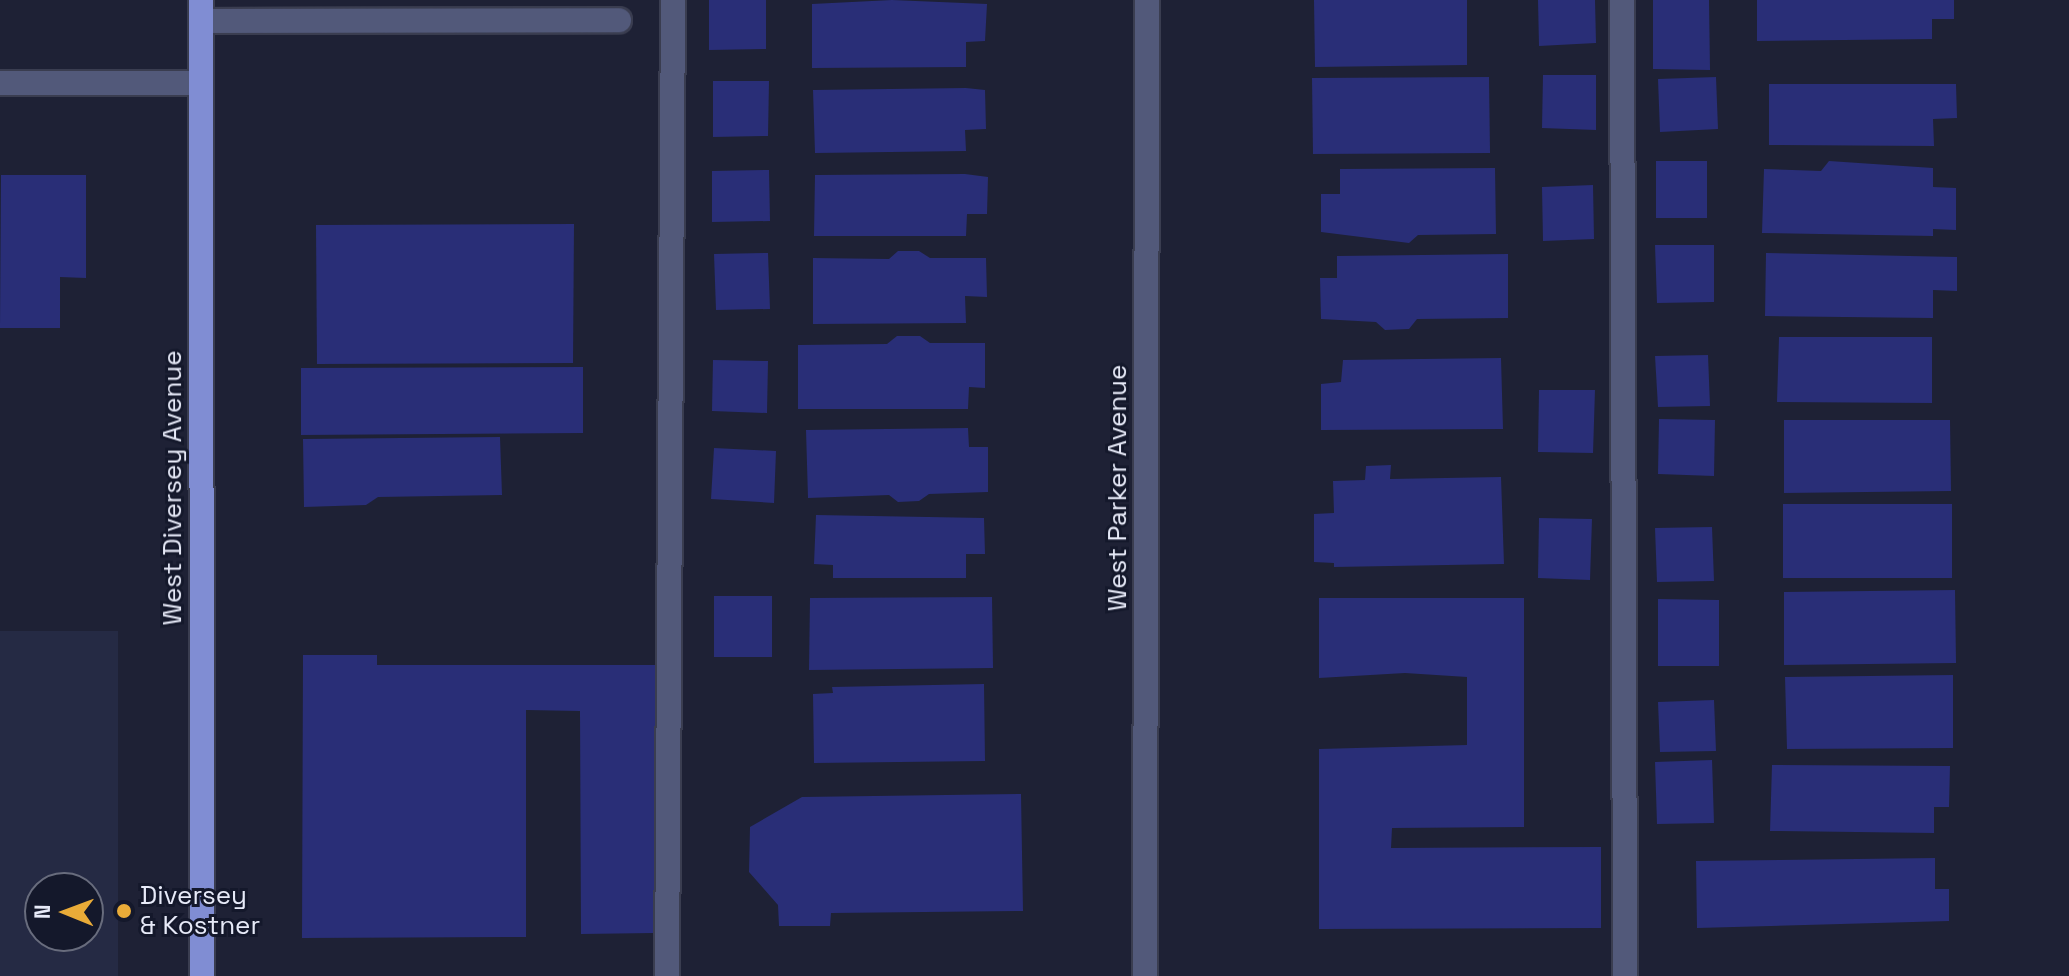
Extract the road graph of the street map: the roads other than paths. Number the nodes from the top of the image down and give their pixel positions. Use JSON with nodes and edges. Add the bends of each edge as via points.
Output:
{"nodes":[{"id":1,"x":673,"y":0,"type":"edge"},
{"id":2,"x":1147,"y":0,"type":"edge"},
{"id":3,"x":1622,"y":0,"type":"edge"},
{"id":4,"x":201,"y":10,"type":"edge"},
{"id":5,"x":619,"y":20,"type":"dead end"},
{"id":6,"x":0,"y":83,"type":"edge"},
{"id":7,"x":201,"y":83,"type":"junction"},
{"id":8,"x":202,"y":976,"type":"edge"},
{"id":9,"x":667,"y":976,"type":"edge"},
{"id":10,"x":1145,"y":976,"type":"edge"},
{"id":11,"x":1625,"y":976,"type":"edge"}],
"edges":[{"from":1,"to":9,"type":"street"},
{"from":2,"to":10,"type":"street","name":"West Parker Avenue"},
{"from":3,"to":11,"type":"street"},
{"from":4,"to":5,"type":"street"},
{"from":4,"to":7,"type":"main road","name":"West Diversey Avenue"},
{"from":6,"to":7,"type":"street"},
{"from":7,"to":8,"type":"main road","name":"West Diversey Avenue"}]}
